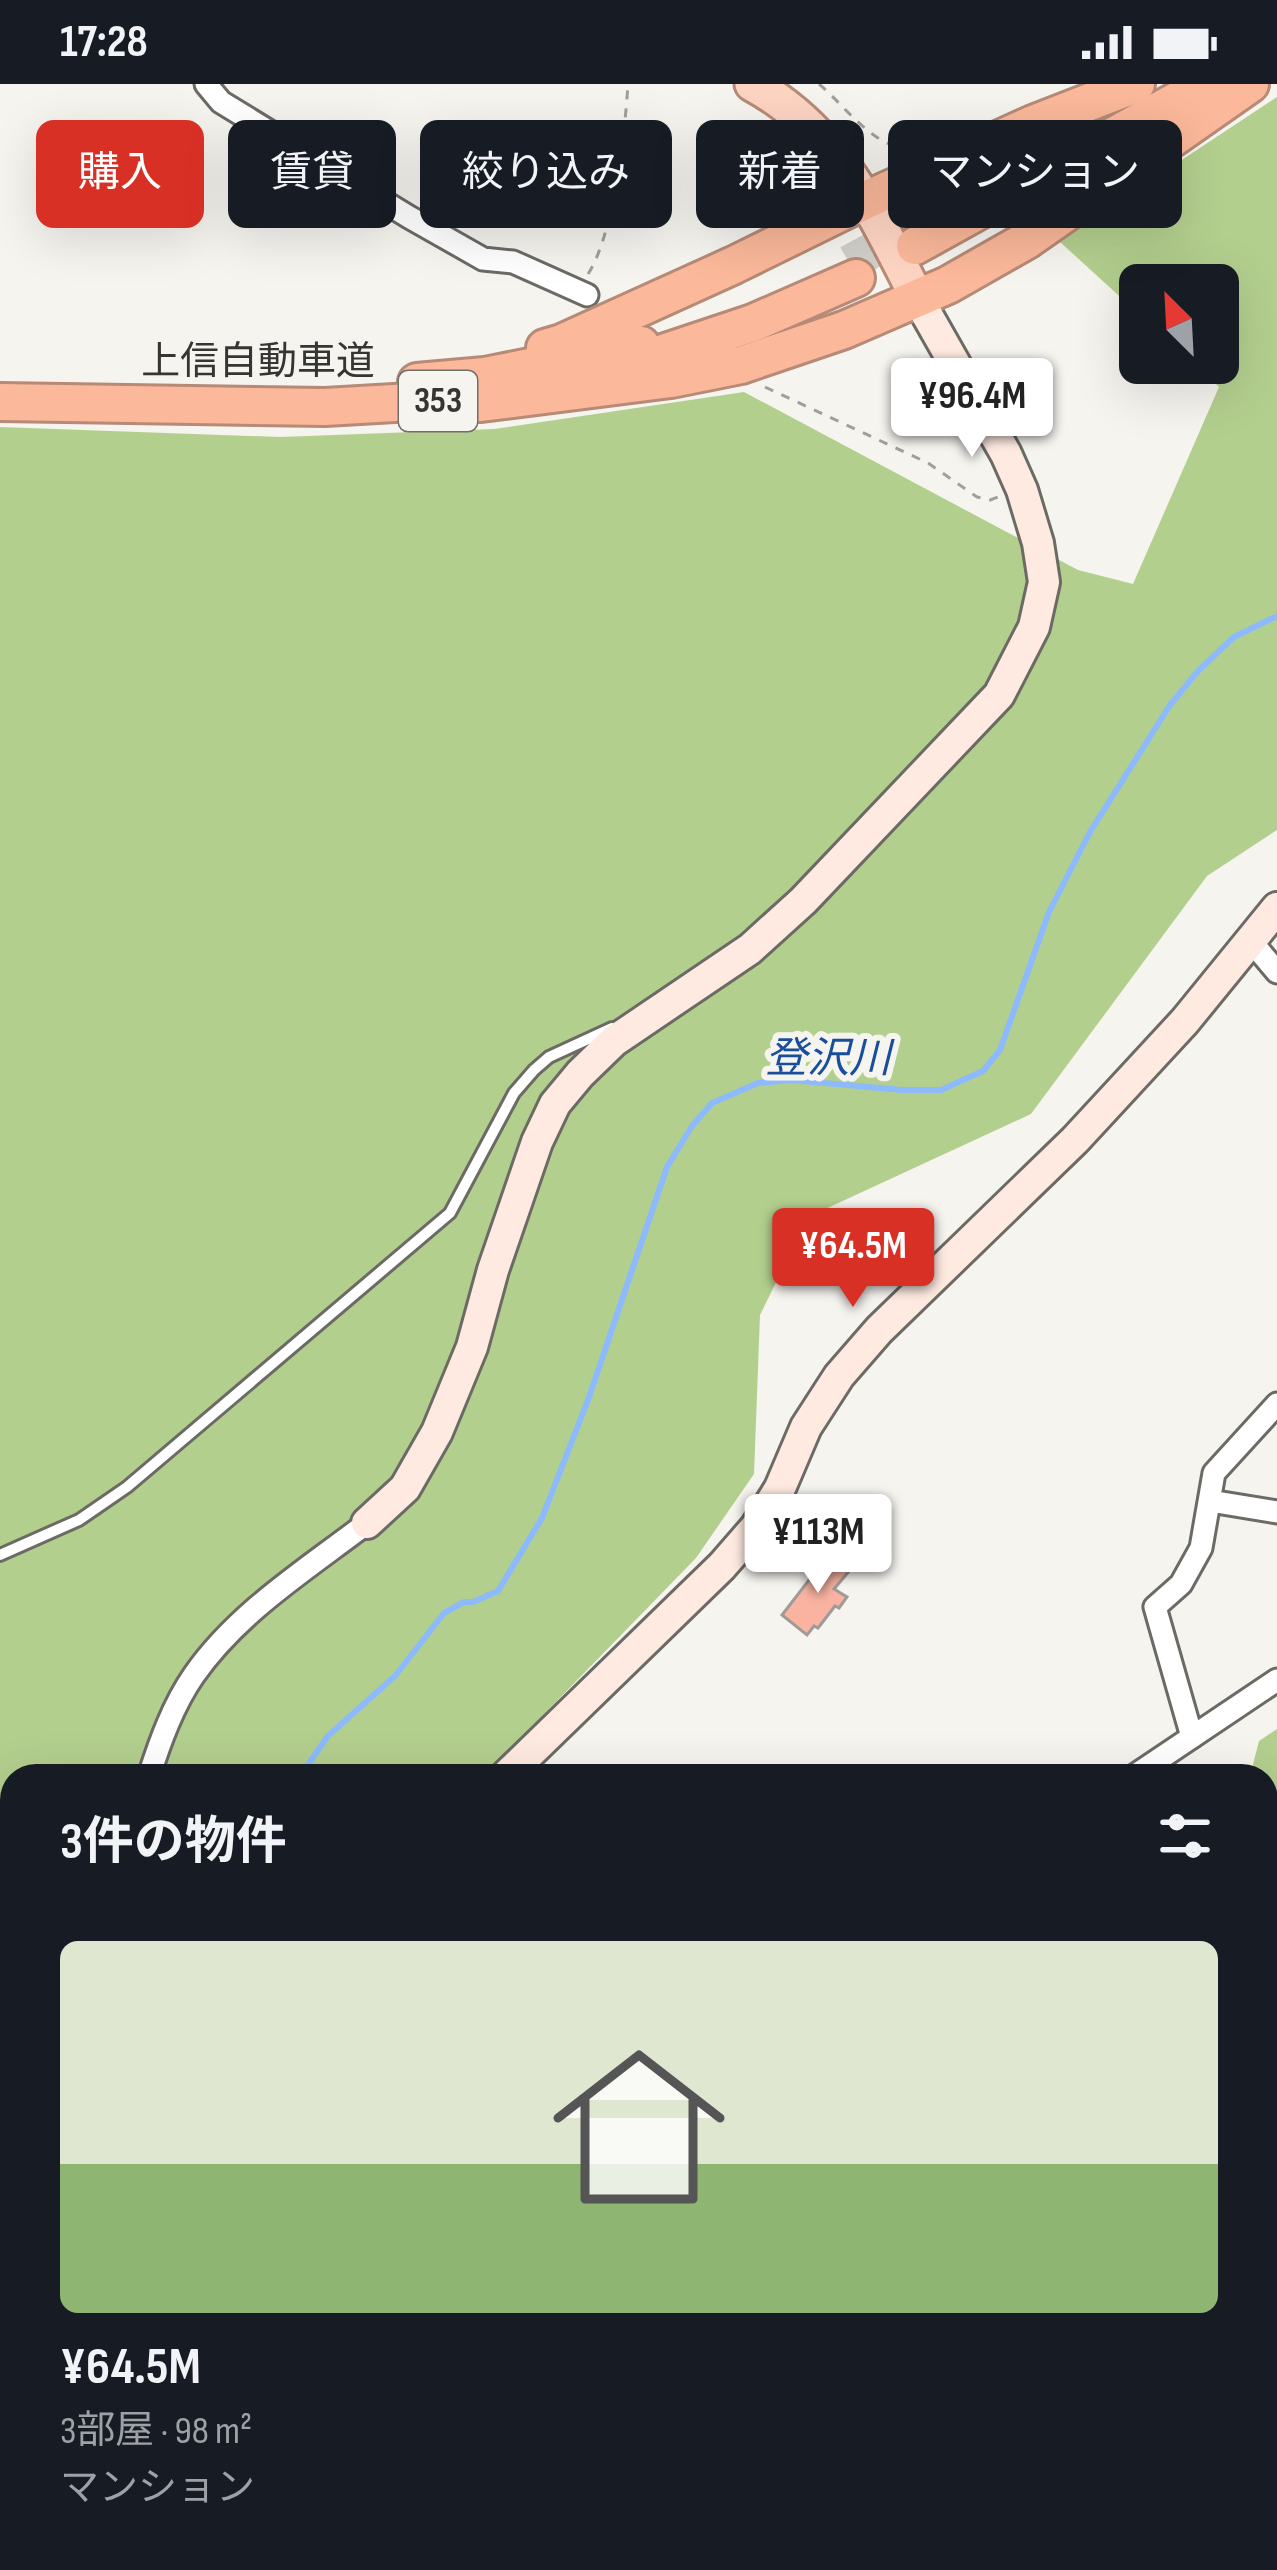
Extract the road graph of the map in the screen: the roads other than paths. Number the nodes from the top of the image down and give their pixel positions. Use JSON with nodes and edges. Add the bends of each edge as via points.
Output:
{"nodes":[{"id":1,"x":206,"y":84,"type":"edge"},
{"id":2,"x":752,"y":84,"type":"edge"},
{"id":3,"x":1136,"y":84,"type":"edge"},
{"id":4,"x":1172,"y":84,"type":"edge"},
{"id":5,"x":1207,"y":84,"type":"edge"},
{"id":6,"x":1250,"y":84,"type":"edge"},
{"id":7,"x":866,"y":200,"type":"junction"},
{"id":8,"x":852,"y":270,"type":"tunnel mouth"},
{"id":9,"x":582,"y":293,"type":"road end"},
{"id":10,"x":918,"y":299,"type":"junction"},
{"id":11,"x":0,"y":385,"type":"edge"},
{"id":12,"x":408,"y":393,"type":"junction"},
{"id":13,"x":0,"y":402,"type":"edge"},
{"id":14,"x":1277,"y":908,"type":"edge"},
{"id":15,"x":1250,"y":940,"type":"junction"},
{"id":16,"x":1277,"y":972,"type":"edge"},
{"id":17,"x":663,"y":1008,"type":"junction"},
{"id":18,"x":1277,"y":1404,"type":"edge"},
{"id":19,"x":1210,"y":1502,"type":"junction"},
{"id":20,"x":1277,"y":1512,"type":"edge"},
{"id":21,"x":368,"y":1523,"type":"joint"},
{"id":22,"x":0,"y":1556,"type":"edge"},
{"id":23,"x":1277,"y":1680,"type":"edge"},
{"id":24,"x":1192,"y":1738,"type":"junction"},
{"id":25,"x":153,"y":1764,"type":"edge"},
{"id":26,"x":518,"y":1764,"type":"edge"},
{"id":27,"x":1152,"y":1764,"type":"edge"}],
"edges":[{"from":1,"to":9,"type":"street","via":[[220,102],[483,259],[513,262]]},
{"from":2,"to":7,"type":"main road","via":[[799,114]]},
{"from":3,"to":7,"type":"highway"},
{"from":4,"to":5,"type":"highway","via":[[911,239]]},
{"from":6,"to":10,"type":"highway","via":[[1027,240]]},
{"from":7,"to":10,"type":"main road"},
{"from":7,"to":12,"type":"highway","via":[[562,344]]},
{"from":8,"to":12,"type":"highway","name":"上信自動車道","number":"353","via":[[620,351]]},
{"from":10,"to":12,"type":"highway","via":[[741,365],[671,379],[481,404]]},
{"from":10,"to":17,"type":"street","via":[[1022,490],[1044,582],[1034,627],[999,695],[803,901]]},
{"from":11,"to":12,"type":"highway","name":"上信自動車道","number":"353"},
{"from":12,"to":13,"type":"highway","name":"上信自動車道","number":"353","via":[[305,407]]},
{"from":14,"to":15,"type":"street"},
{"from":15,"to":16,"type":"street"},
{"from":15,"to":26,"type":"street","via":[[1090,1123],[839,1376],[756,1527],[722,1566]]},
{"from":17,"to":21,"type":"street","via":[[614,1041],[555,1104],[437,1432],[405,1488]]},
{"from":17,"to":22,"type":"lane","via":[[548,1057],[514,1093],[450,1213],[127,1487],[79,1520]]},
{"from":18,"to":19,"type":"street","via":[[1214,1473]]},
{"from":19,"to":20,"type":"street"},
{"from":19,"to":24,"type":"street","via":[[1201,1548],[1181,1584],[1155,1607]]},
{"from":21,"to":25,"type":"street","via":[[242,1619],[193,1675]]},
{"from":23,"to":24,"type":"street"},
{"from":24,"to":27,"type":"street"}]}
